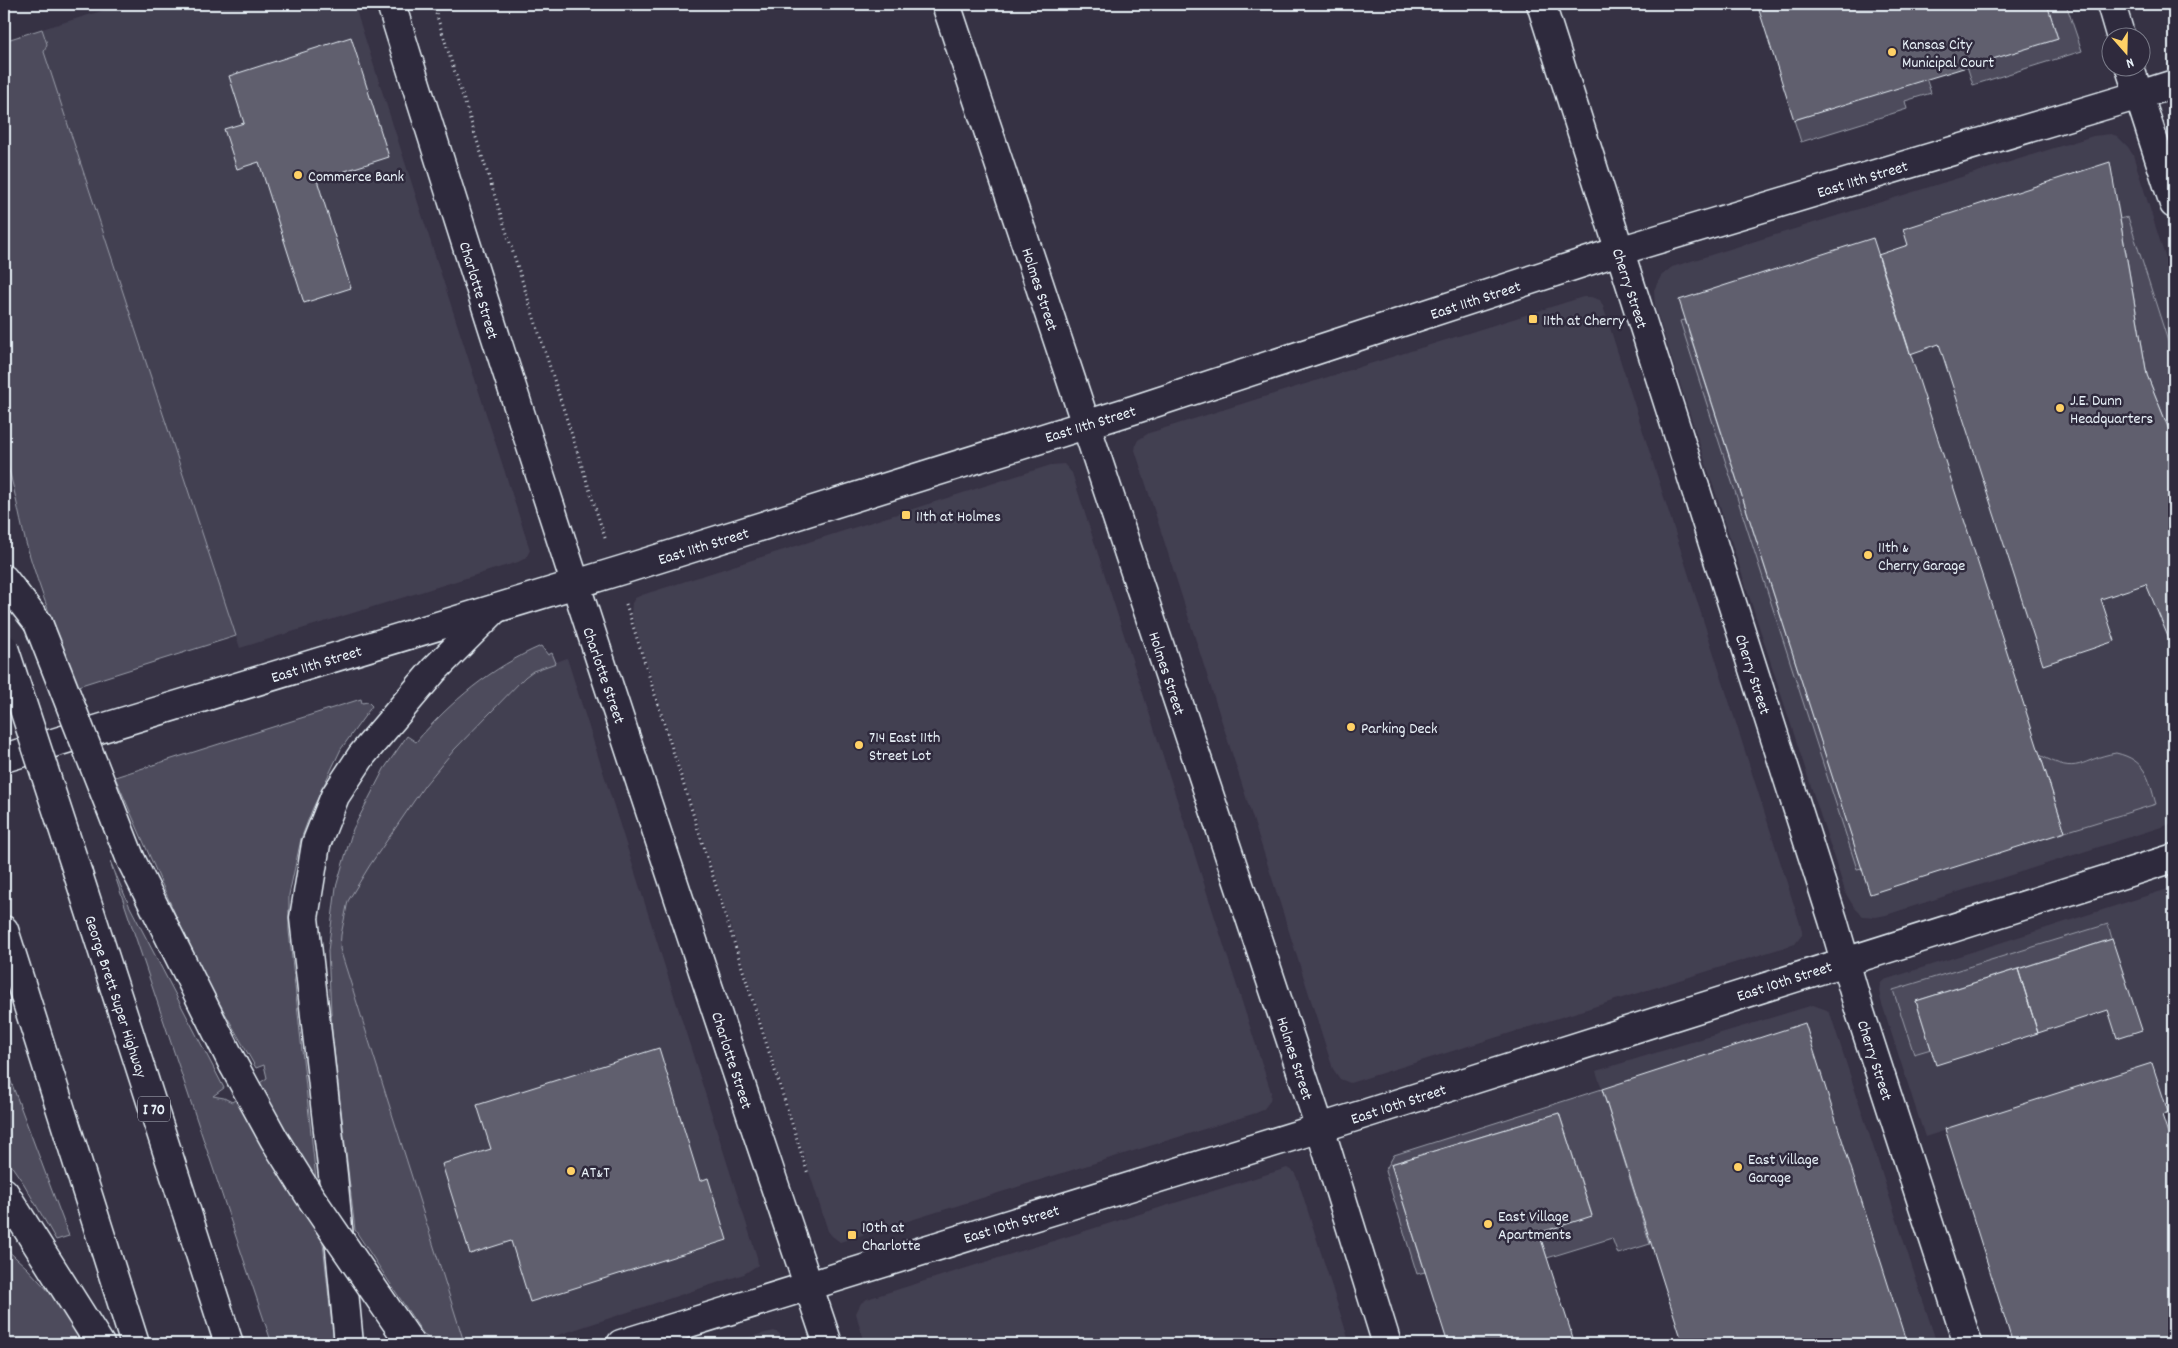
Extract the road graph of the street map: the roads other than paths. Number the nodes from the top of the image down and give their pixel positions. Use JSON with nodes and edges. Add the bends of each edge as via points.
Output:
{"nodes":[{"id":1,"x":391,"y":4,"type":"edge"},
{"id":2,"x":946,"y":4,"type":"edge"},
{"id":3,"x":1541,"y":4,"type":"edge"},
{"id":4,"x":2111,"y":4,"type":"edge"},
{"id":5,"x":2118,"y":28,"type":"edge"},
{"id":6,"x":2133,"y":78,"type":"edge"},
{"id":7,"x":2174,"y":84,"type":"edge"},
{"id":8,"x":2139,"y":95,"type":"junction"},
{"id":9,"x":2174,"y":204,"type":"edge"},
{"id":10,"x":1619,"y":251,"type":"junction"},
{"id":11,"x":1086,"y":425,"type":"junction"},
{"id":12,"x":4,"y":579,"type":"edge"},
{"id":13,"x":575,"y":584,"type":"junction"},
{"id":14,"x":494,"y":609,"type":"junction"},
{"id":15,"x":4,"y":648,"type":"edge"},
{"id":16,"x":4,"y":758,"type":"edge"},
{"id":17,"x":2174,"y":858,"type":"edge"},
{"id":18,"x":4,"y":930,"type":"edge"},
{"id":19,"x":1844,"y":962,"type":"junction"},
{"id":20,"x":1320,"y":1128,"type":"junction"},
{"id":21,"x":4,"y":1192,"type":"edge"},
{"id":22,"x":4,"y":1215,"type":"edge"},
{"id":23,"x":28,"y":1231,"type":"junction"},
{"id":24,"x":808,"y":1286,"type":"junction"},
{"id":25,"x":100,"y":1344,"type":"edge"},
{"id":26,"x":135,"y":1344,"type":"edge"},
{"id":27,"x":229,"y":1344,"type":"edge"},
{"id":28,"x":349,"y":1344,"type":"edge"},
{"id":29,"x":411,"y":1344,"type":"edge"},
{"id":30,"x":621,"y":1344,"type":"edge"},
{"id":31,"x":828,"y":1344,"type":"edge"},
{"id":32,"x":1387,"y":1344,"type":"edge"},
{"id":33,"x":1968,"y":1344,"type":"edge"}],
"edges":[{"from":1,"to":13,"type":"main road","name":"Charlotte Street"},
{"from":2,"to":11,"type":"main road","name":"Holmes Street"},
{"from":3,"to":10,"type":"main road","name":"Cherry Street"},
{"from":4,"to":5,"type":"main road"},
{"from":6,"to":8,"type":"main road"},
{"from":7,"to":8,"type":"main road","name":"East 11th Street"},
{"from":8,"to":9,"type":"main road"},
{"from":8,"to":10,"type":"main road","name":"East 11th Street"},
{"from":10,"to":11,"type":"main road","name":"East 11th Street"},
{"from":10,"to":19,"type":"main road","name":"Cherry Street"},
{"from":11,"to":13,"type":"main road","name":"East 11th Street"},
{"from":11,"to":20,"type":"main road","name":"Holmes Street"},
{"from":12,"to":29,"type":"main road","bridge":true,"via":[[38,623],[132,860],[233,1064],[309,1195]]},
{"from":13,"to":14,"type":"main road","name":"East 11th Street"},
{"from":13,"to":24,"type":"main road","name":"Charlotte Street"},
{"from":14,"to":16,"type":"main road","name":"East 11th Street"},
{"from":14,"to":28,"type":"main road","via":[[434,670],[362,755],[336,796],[316,844],[304,918]]},
{"from":15,"to":27,"type":"main road","name":"George Brett Super Highway","number":"I 70","bridge":true},
{"from":17,"to":19,"type":"main road","name":"East 10th Street"},
{"from":18,"to":26,"type":"main road"},
{"from":19,"to":20,"type":"main road","name":"East 10th Street"},
{"from":19,"to":33,"type":"main road","name":"Cherry Street"},
{"from":20,"to":24,"type":"main road","name":"East 10th Street"},
{"from":20,"to":32,"type":"main road","name":"Holmes Street"},
{"from":21,"to":23,"type":"main road"},
{"from":22,"to":23,"type":"main road"},
{"from":23,"to":25,"type":"main road"},
{"from":24,"to":30,"type":"main road","name":"East 10th Street"},
{"from":24,"to":31,"type":"main road","name":"Charlotte Street"}]}
